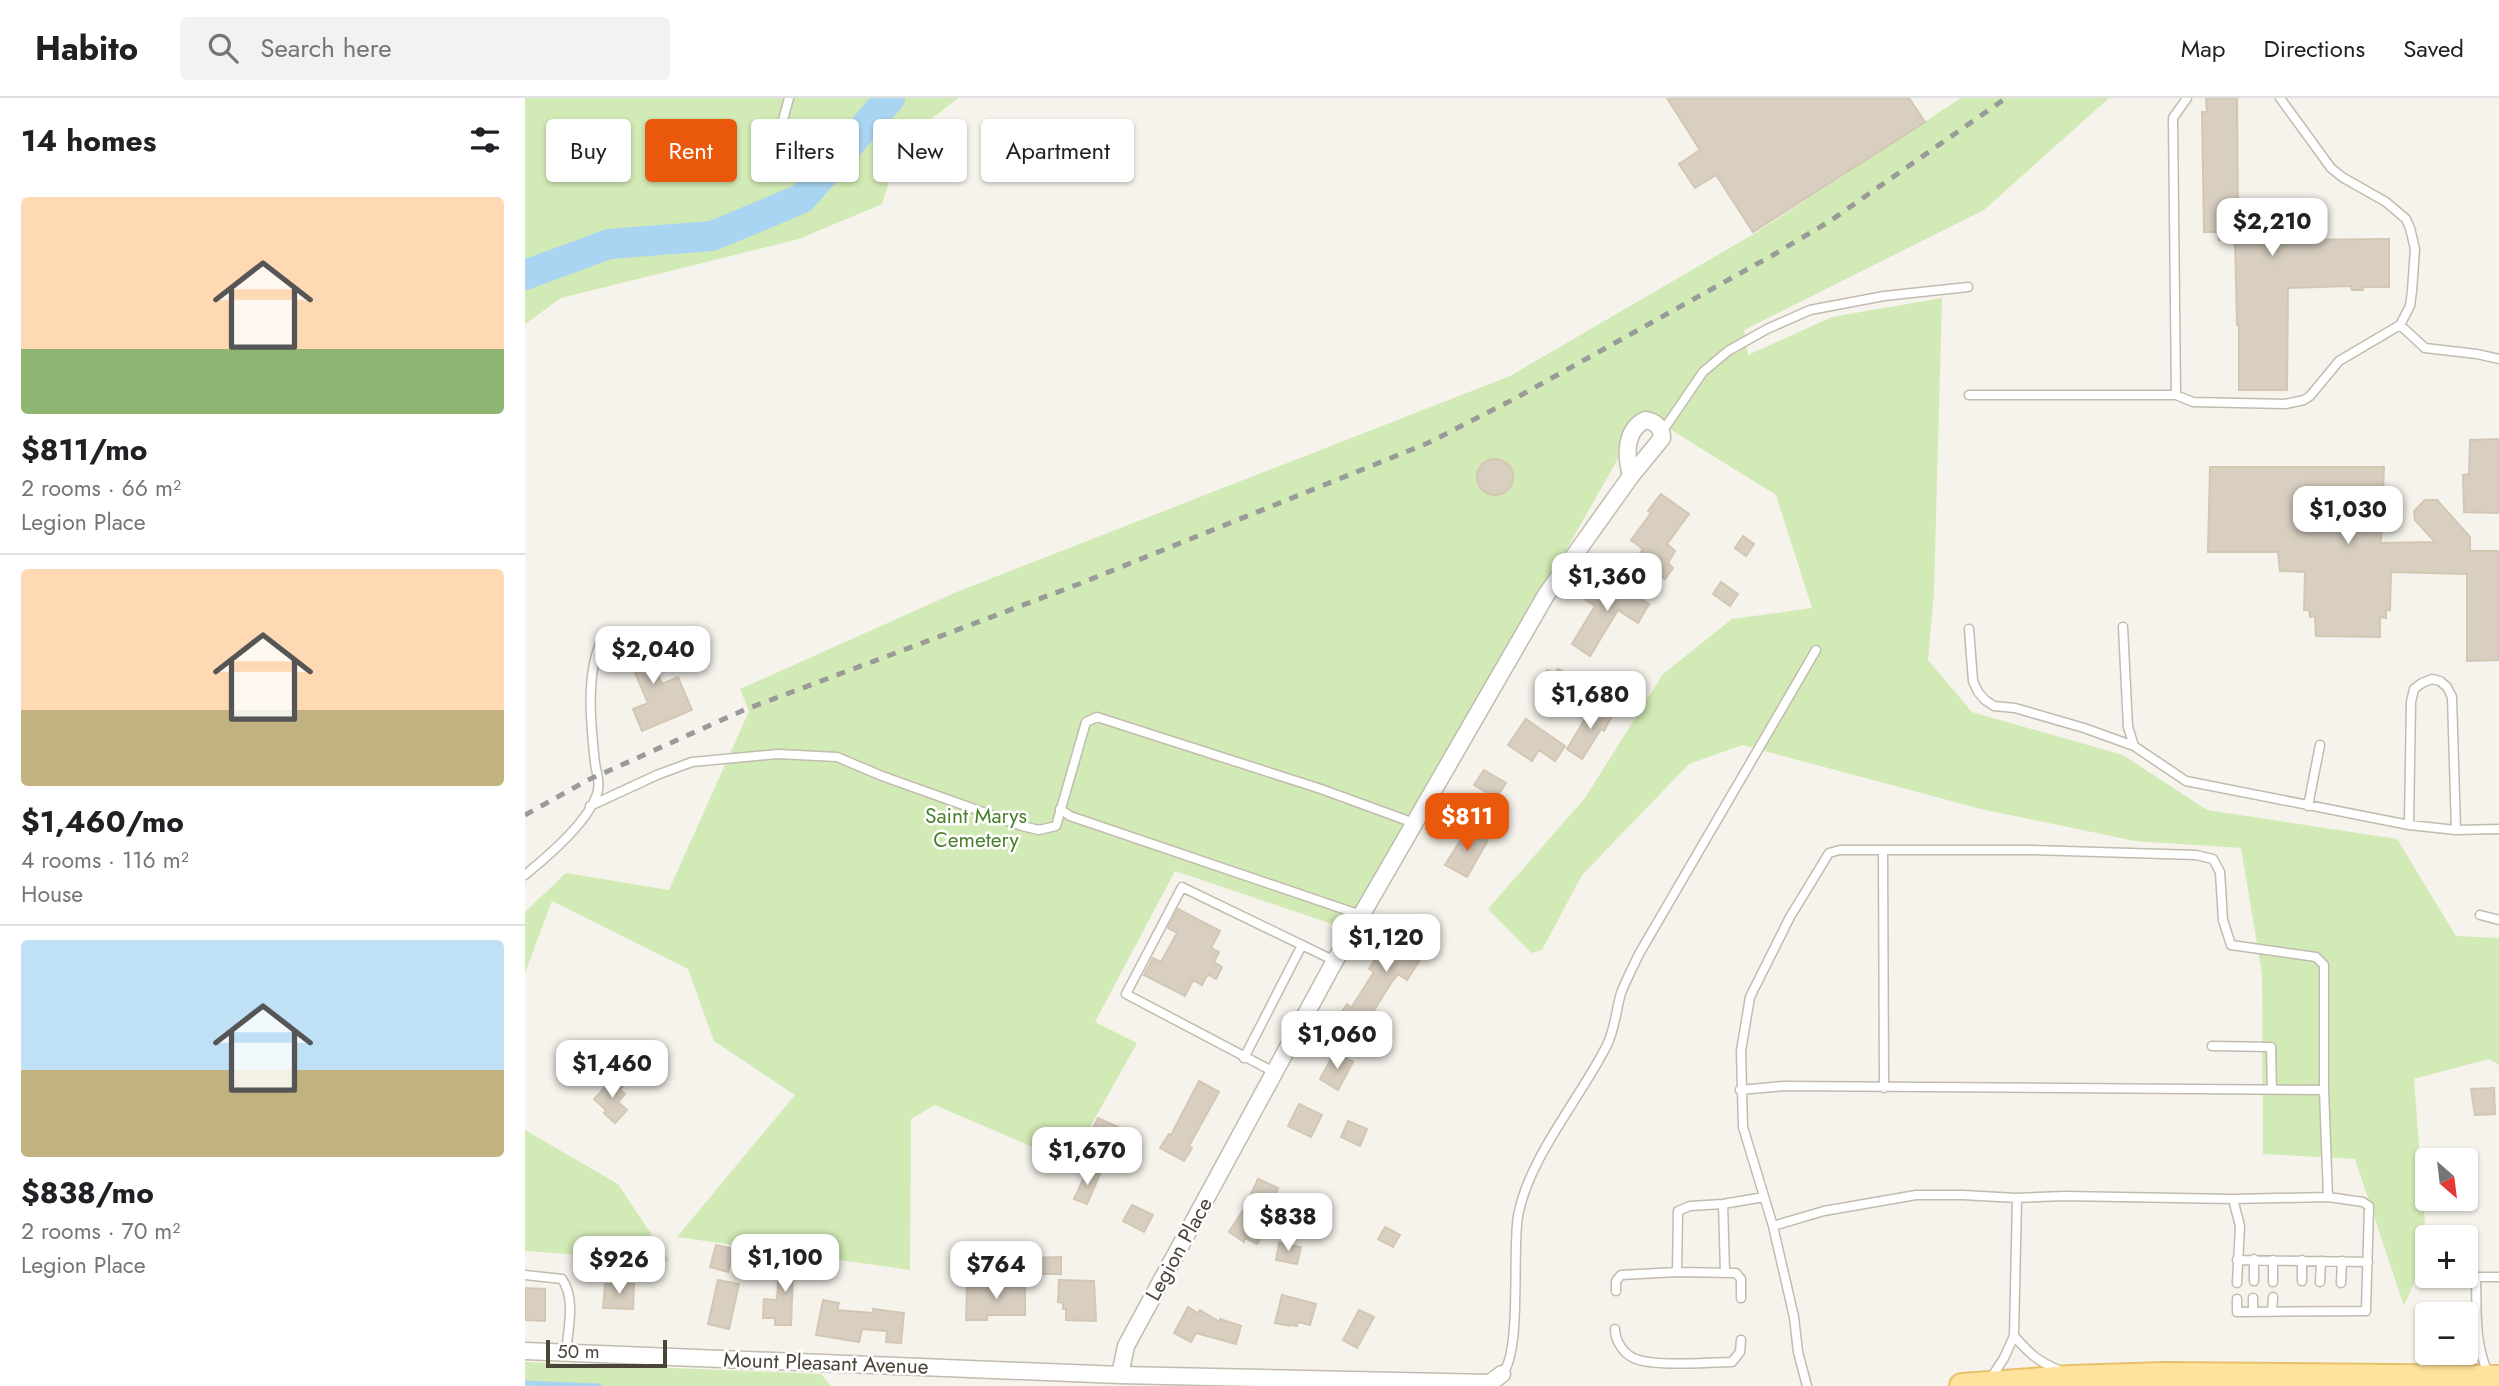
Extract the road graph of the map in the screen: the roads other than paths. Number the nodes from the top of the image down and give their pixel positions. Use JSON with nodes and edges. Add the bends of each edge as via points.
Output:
{"nodes":[{"id":1,"x":2187,"y":98,"type":"edge"},
{"id":2,"x":2280,"y":98,"type":"edge"},
{"id":3,"x":790,"y":99,"type":"edge"},
{"id":4,"x":784,"y":119,"type":"edge"},
{"id":5,"x":1968,"y":287,"type":"dead end"},
{"id":6,"x":2400,"y":325,"type":"junction"},
{"id":7,"x":2499,"y":359,"type":"edge"},
{"id":8,"x":1969,"y":395,"type":"dead end"},
{"id":9,"x":2176,"y":395,"type":"junction"},
{"id":10,"x":1662,"y":432,"type":"junction"},
{"id":11,"x":1631,"y":477,"type":"junction"},
{"id":12,"x":2123,"y":627,"type":"dead end"},
{"id":13,"x":1969,"y":629,"type":"dead end"},
{"id":14,"x":602,"y":640,"type":"dead end"},
{"id":15,"x":1816,"y":650,"type":"dead end"},
{"id":16,"x":2320,"y":745,"type":"dead end"},
{"id":17,"x":2134,"y":746,"type":"junction"},
{"id":18,"x":590,"y":806,"type":"junction"},
{"id":19,"x":2308,"y":806,"type":"junction"},
{"id":20,"x":1060,"y":809,"type":"junction"},
{"id":21,"x":1414,"y":823,"type":"junction"},
{"id":22,"x":2409,"y":825,"type":"junction"},
{"id":23,"x":2499,"y":829,"type":"edge"},
{"id":24,"x":2456,"y":830,"type":"junction"},
{"id":25,"x":1883,"y":850,"type":"junction"},
{"id":26,"x":525,"y":876,"type":"edge"},
{"id":27,"x":1361,"y":915,"type":"junction"},
{"id":28,"x":2480,"y":915,"type":"dead end"},
{"id":29,"x":2499,"y":920,"type":"edge"},
{"id":30,"x":1302,"y":945,"type":"junction"},
{"id":31,"x":1335,"y":961,"type":"junction"},
{"id":32,"x":2212,"y":1046,"type":"dead end"},
{"id":33,"x":1244,"y":1058,"type":"junction"},
{"id":34,"x":1274,"y":1072,"type":"junction"},
{"id":35,"x":1884,"y":1088,"type":"junction"},
{"id":36,"x":2272,"y":1089,"type":"junction"},
{"id":37,"x":1740,"y":1090,"type":"junction"},
{"id":38,"x":2325,"y":1090,"type":"junction"},
{"id":39,"x":1764,"y":1197,"type":"junction"},
{"id":40,"x":2328,"y":1197,"type":"junction"},
{"id":41,"x":2017,"y":1198,"type":"junction"},
{"id":42,"x":2233,"y":1199,"type":"junction"},
{"id":43,"x":1723,"y":1204,"type":"junction"},
{"id":44,"x":1773,"y":1226,"type":"junction"},
{"id":45,"x":2254,"y":1259,"type":"junction"},
{"id":46,"x":2237,"y":1260,"type":"junction"},
{"id":47,"x":2273,"y":1260,"type":"junction"},
{"id":48,"x":2302,"y":1260,"type":"junction"},
{"id":49,"x":2321,"y":1261,"type":"junction"},
{"id":50,"x":2342,"y":1261,"type":"junction"},
{"id":51,"x":2368,"y":1262,"type":"junction"},
{"id":52,"x":1677,"y":1272,"type":"junction"},
{"id":53,"x":1725,"y":1272,"type":"junction"},
{"id":54,"x":525,"y":1275,"type":"edge"},
{"id":55,"x":2499,"y":1277,"type":"edge"},
{"id":56,"x":2253,"y":1281,"type":"dead end"},
{"id":57,"x":2302,"y":1281,"type":"dead end"},
{"id":58,"x":2273,"y":1282,"type":"dead end"},
{"id":59,"x":2320,"y":1282,"type":"dead end"},
{"id":60,"x":2237,"y":1283,"type":"dead end"},
{"id":61,"x":2341,"y":1283,"type":"dead end"},
{"id":62,"x":1616,"y":1292,"type":"dead end"},
{"id":63,"x":2273,"y":1297,"type":"dead end"},
{"id":64,"x":1741,"y":1298,"type":"dead end"},
{"id":65,"x":2253,"y":1298,"type":"dead end"},
{"id":66,"x":2237,"y":1299,"type":"dead end"},
{"id":67,"x":2319,"y":1299,"type":"dead end"},
{"id":68,"x":2340,"y":1300,"type":"dead end"},
{"id":69,"x":2301,"y":1301,"type":"dead end"},
{"id":70,"x":2272,"y":1311,"type":"junction"},
{"id":71,"x":2300,"y":1311,"type":"junction"},
{"id":72,"x":2318,"y":1311,"type":"junction"},
{"id":73,"x":2339,"y":1311,"type":"junction"},
{"id":74,"x":2253,"y":1312,"type":"junction"},
{"id":75,"x":1615,"y":1329,"type":"dead end"},
{"id":76,"x":2014,"y":1336,"type":"junction"},
{"id":77,"x":1741,"y":1340,"type":"dead end"},
{"id":78,"x":525,"y":1351,"type":"edge"},
{"id":79,"x":566,"y":1352,"type":"junction"},
{"id":80,"x":1502,"y":1374,"type":"joint"},
{"id":81,"x":1120,"y":1375,"type":"junction"},
{"id":82,"x":2078,"y":1377,"type":"junction"},
{"id":83,"x":2495,"y":1378,"type":"edge"},
{"id":84,"x":1973,"y":1385,"type":"edge"},
{"id":85,"x":1807,"y":1386,"type":"edge"}],
"edges":[{"from":1,"to":9,"type":"lane","via":[[2173,118]]},
{"from":2,"to":6,"type":"lane","via":[[2331,168],[2406,219],[2415,249],[2410,306]]},
{"from":3,"to":4,"type":"lane"},
{"from":5,"to":10,"type":"lane","via":[[1810,310],[1767,328],[1703,372]]},
{"from":6,"to":7,"type":"lane","via":[[2425,348]]},
{"from":6,"to":9,"type":"lane","via":[[2339,361],[2304,400],[2285,404],[2193,402]]},
{"from":8,"to":9,"type":"lane"},
{"from":10,"to":11,"type":"street","name":"Legion Place","via":[[1658,444]]},
{"from":10,"to":11,"type":"street","via":[[1645,420],[1633,431],[1627,460]]},
{"from":11,"to":21,"type":"street","name":"Legion Place","via":[[1546,594]]},
{"from":12,"to":17,"type":"lane"},
{"from":13,"to":17,"type":"lane","via":[[1973,681],[1986,701]]},
{"from":14,"to":18,"type":"lane","via":[[592,681],[598,790]]},
{"from":15,"to":80,"type":"lane","via":[[1639,954],[1608,1043],[1527,1185],[1516,1236],[1513,1351]]},
{"from":16,"to":19,"type":"lane"},
{"from":17,"to":19,"type":"lane","via":[[2186,781]]},
{"from":18,"to":20,"type":"lane","via":[[692,762],[778,754],[837,757],[1039,830],[1056,826]]},
{"from":18,"to":26,"type":"lane","via":[[582,822]]},
{"from":19,"to":22,"type":"lane"},
{"from":20,"to":21,"type":"lane","via":[[1086,722],[1097,717]]},
{"from":20,"to":27,"type":"lane","via":[[1070,817]]},
{"from":21,"to":27,"type":"street","name":"Legion Place"},
{"from":22,"to":24,"type":"lane"},
{"from":22,"to":24,"type":"lane","via":[[2411,702],[2414,690],[2432,680],[2447,687],[2454,708]]},
{"from":23,"to":24,"type":"lane"},
{"from":25,"to":35,"type":"lane"},
{"from":25,"to":37,"type":"lane","via":[[1829,853],[1790,916],[1750,997]]},
{"from":25,"to":38,"type":"lane","via":[[2030,850],[2213,859],[2221,872],[2223,919],[2231,945],[2316,957],[2324,965]]},
{"from":27,"to":31,"type":"street","name":"Legion Place"},
{"from":28,"to":29,"type":"lane"},
{"from":30,"to":31,"type":"lane"},
{"from":30,"to":33,"type":"lane"},
{"from":30,"to":33,"type":"lane","via":[[1182,887],[1126,993]]},
{"from":31,"to":34,"type":"street","name":"Legion Place"},
{"from":32,"to":36,"type":"lane","via":[[2270,1046]]},
{"from":33,"to":34,"type":"lane"},
{"from":34,"to":81,"type":"street","name":"Legion Place","via":[[1126,1346]]},
{"from":35,"to":36,"type":"lane"},
{"from":35,"to":37,"type":"lane"},
{"from":36,"to":38,"type":"lane"},
{"from":37,"to":39,"type":"lane","via":[[1744,1127]]},
{"from":38,"to":40,"type":"lane"},
{"from":39,"to":43,"type":"lane"},
{"from":39,"to":44,"type":"lane"},
{"from":40,"to":42,"type":"lane"},
{"from":40,"to":51,"type":"lane","via":[[2369,1206]]},
{"from":41,"to":42,"type":"lane"},
{"from":41,"to":44,"type":"lane","via":[[1916,1195],[1823,1211]]},
{"from":41,"to":76,"type":"lane"},
{"from":42,"to":46,"type":"lane","via":[[2240,1226]]},
{"from":43,"to":52,"type":"lane","via":[[1678,1211]]},
{"from":43,"to":53,"type":"lane"},
{"from":44,"to":85,"type":"lane"},
{"from":45,"to":46,"type":"lane"},
{"from":45,"to":47,"type":"lane"},
{"from":45,"to":56,"type":"lane"},
{"from":46,"to":60,"type":"lane"},
{"from":47,"to":48,"type":"lane"},
{"from":47,"to":58,"type":"lane"},
{"from":48,"to":49,"type":"lane"},
{"from":48,"to":57,"type":"lane"},
{"from":49,"to":50,"type":"lane"},
{"from":49,"to":59,"type":"lane"},
{"from":50,"to":51,"type":"lane"},
{"from":50,"to":61,"type":"lane"},
{"from":51,"to":73,"type":"lane","via":[[2366,1311]]},
{"from":52,"to":53,"type":"lane"},
{"from":52,"to":62,"type":"lane","via":[[1621,1275]]},
{"from":53,"to":64,"type":"lane","via":[[1741,1279]]},
{"from":54,"to":79,"type":"lane","via":[[562,1279],[568,1287]]},
{"from":55,"to":83,"type":"lane","via":[[2476,1277],[2477,1336],[2482,1362]]},
{"from":63,"to":70,"type":"lane"},
{"from":65,"to":74,"type":"lane"},
{"from":66,"to":74,"type":"lane","via":[[2237,1312]]},
{"from":67,"to":72,"type":"lane"},
{"from":68,"to":73,"type":"lane"},
{"from":69,"to":71,"type":"lane"},
{"from":70,"to":71,"type":"lane"},
{"from":70,"to":74,"type":"lane"},
{"from":71,"to":72,"type":"lane"},
{"from":72,"to":73,"type":"lane"},
{"from":75,"to":77,"type":"lane","via":[[1615,1339],[1630,1356],[1649,1362],[1732,1362],[1740,1352]]},
{"from":76,"to":82,"type":"lane","via":[[2039,1362]]},
{"from":76,"to":84,"type":"lane","via":[[1994,1375]]},
{"from":78,"to":79,"type":"street","name":"Mount Pleasant Avenue"},
{"from":79,"to":81,"type":"street","name":"Mount Pleasant Avenue"},
{"from":80,"to":81,"type":"street","name":"Mount Pleasant Avenue","via":[[1490,1383]]},
{"from":82,"to":83,"type":"main road"},
{"from":82,"to":84,"type":"main road"}]}
